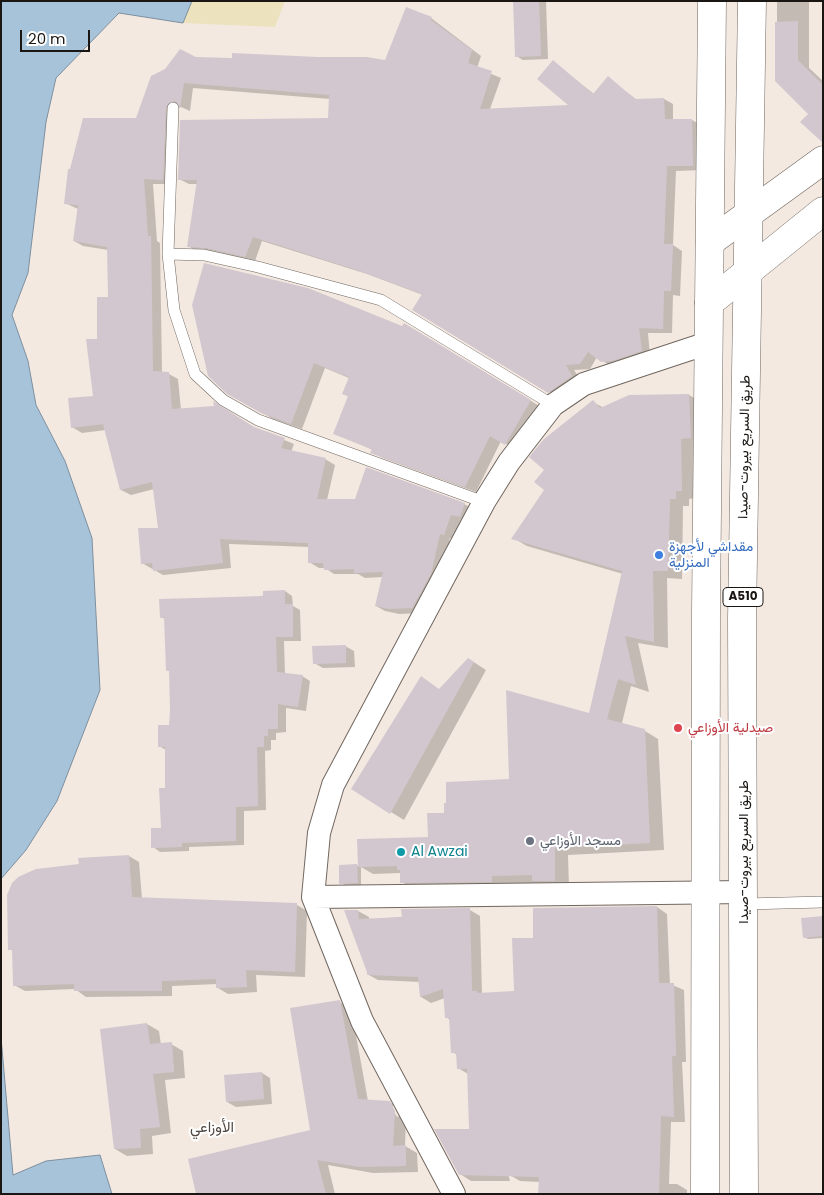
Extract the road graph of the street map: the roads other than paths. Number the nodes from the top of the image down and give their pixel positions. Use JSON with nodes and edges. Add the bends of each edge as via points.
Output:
{"nodes":[{"id":1,"x":712,"y":1,"type":"edge"},
{"id":2,"x":752,"y":1,"type":"edge"},
{"id":3,"x":173,"y":108,"type":"dead end"},
{"id":4,"x":823,"y":160,"type":"edge"},
{"id":5,"x":823,"y":211,"type":"edge"},
{"id":6,"x":749,"y":212,"type":"junction"},
{"id":7,"x":710,"y":242,"type":"junction"},
{"id":8,"x":168,"y":254,"type":"junction"},
{"id":9,"x":747,"y":274,"type":"junction"},
{"id":10,"x":709,"y":303,"type":"junction"},
{"id":11,"x":708,"y":343,"type":"junction"},
{"id":12,"x":552,"y":405,"type":"junction"},
{"id":13,"x":484,"y":502,"type":"junction"},
{"id":14,"x":706,"y":893,"type":"junction"},
{"id":15,"x":313,"y":897,"type":"junction"},
{"id":16,"x":745,"y":898,"type":"junction"},
{"id":17,"x":823,"y":902,"type":"edge"},
{"id":18,"x":706,"y":981,"type":"junction"},
{"id":19,"x":744,"y":982,"type":"junction"},
{"id":20,"x":454,"y":1194,"type":"edge"},
{"id":21,"x":706,"y":1194,"type":"edge"},
{"id":22,"x":744,"y":1194,"type":"edge"}],
"edges":[{"from":1,"to":7,"type":"main road","number":"A510"},
{"from":2,"to":6,"type":"main road","name":"طريق السريع بيروت-صيدا","number":"A510"},
{"from":3,"to":8,"type":"lane"},
{"from":4,"to":6,"type":"main road"},
{"from":5,"to":9,"type":"main road"},
{"from":6,"to":7,"type":"main road"},
{"from":6,"to":9,"type":"main road","name":"طريق السريع بيروت-صيدا","number":"A510"},
{"from":7,"to":10,"type":"main road","number":"A510"},
{"from":8,"to":12,"type":"lane","via":[[204,255],[381,300]]},
{"from":8,"to":13,"type":"lane","via":[[174,310],[195,374],[224,400],[258,420]]},
{"from":9,"to":10,"type":"main road"},
{"from":9,"to":16,"type":"main road","name":"طريق السريع بيروت-صيدا","number":"A510","via":[[742,619]]},
{"from":10,"to":11,"type":"main road","number":"A510"},
{"from":11,"to":12,"type":"street","via":[[584,384]]},
{"from":11,"to":14,"type":"main road","number":"A510"},
{"from":12,"to":13,"type":"street"},
{"from":13,"to":15,"type":"street","via":[[333,785],[319,833]]},
{"from":14,"to":15,"type":"street"},
{"from":14,"to":16,"type":"street"},
{"from":14,"to":18,"type":"main road","number":"A510"},
{"from":15,"to":20,"type":"street","via":[[362,1021]]},
{"from":16,"to":17,"type":"lane"},
{"from":16,"to":19,"type":"main road","name":"طريق السريع بيروت-صيدا","number":"A510"},
{"from":18,"to":19,"type":"main road"},
{"from":18,"to":21,"type":"main road","number":"A510"},
{"from":19,"to":22,"type":"main road","name":"طريق السريع بيروت-صيدا","number":"A510"}]}
